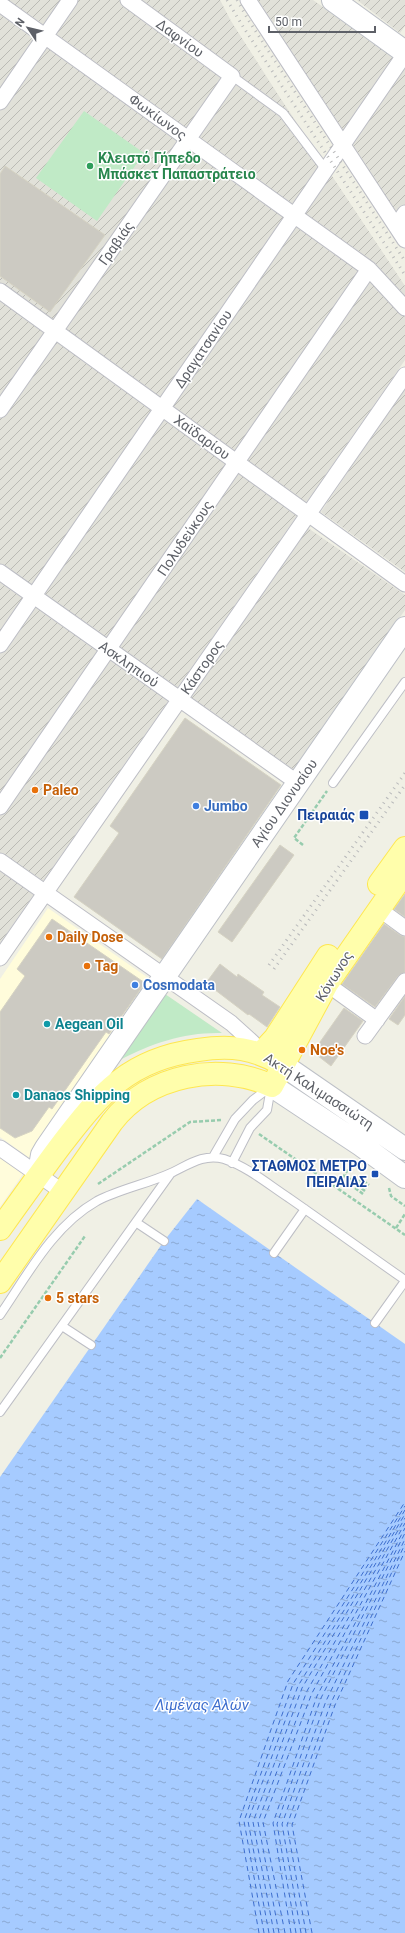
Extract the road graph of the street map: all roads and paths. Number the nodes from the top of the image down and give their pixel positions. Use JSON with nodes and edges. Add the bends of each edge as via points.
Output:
{"nodes":[{"id":1,"x":70,"y":0,"type":"edge"},
{"id":2,"x":128,"y":0,"type":"edge"},
{"id":3,"x":248,"y":0,"type":"edge"},
{"id":4,"x":333,"y":0,"type":"edge"},
{"id":5,"x":0,"y":4,"type":"edge"},
{"id":6,"x":45,"y":36,"type":"junction"},
{"id":7,"x":405,"y":53,"type":"edge"},
{"id":8,"x":232,"y":76,"type":"junction"},
{"id":9,"x":0,"y":102,"type":"edge"},
{"id":10,"x":188,"y":139,"type":"junction"},
{"id":11,"x":344,"y":144,"type":"junction"},
{"id":12,"x":326,"y":170,"type":"junction"},
{"id":13,"x":405,"y":213,"type":"edge"},
{"id":14,"x":295,"y":215,"type":"junction"},
{"id":15,"x":396,"y":226,"type":"junction"},
{"id":16,"x":405,"y":240,"type":"edge"},
{"id":17,"x":369,"y":269,"type":"junction"},
{"id":18,"x":0,"y":291,"type":"edge"},
{"id":19,"x":405,"y":308,"type":"edge"},
{"id":20,"x":55,"y":330,"type":"junction"},
{"id":21,"x":405,"y":375,"type":"edge"},
{"id":22,"x":162,"y":408,"type":"junction"},
{"id":23,"x":0,"y":410,"type":"edge"},
{"id":24,"x":237,"y":462,"type":"junction"},
{"id":25,"x":308,"y":514,"type":"junction"},
{"id":26,"x":0,"y":572,"type":"edge"},
{"id":27,"x":405,"y":584,"type":"edge"},
{"id":28,"x":34,"y":596,"type":"junction"},
{"id":29,"x":405,"y":628,"type":"edge"},
{"id":30,"x":0,"y":645,"type":"edge"},
{"id":31,"x":109,"y":650,"type":"junction"},
{"id":32,"x":405,"y":682,"type":"edge"},
{"id":33,"x":180,"y":699,"type":"junction"},
{"id":34,"x":298,"y":783,"type":"junction"},
{"id":35,"x":333,"y":783,"type":"joint"},
{"id":36,"x":0,"y":807,"type":"edge"},
{"id":37,"x":303,"y":845,"type":"dead end"},
{"id":38,"x":405,"y":848,"type":"edge"},
{"id":39,"x":0,"y":861,"type":"edge"},
{"id":40,"x":405,"y":872,"type":"edge"},
{"id":41,"x":46,"y":892,"type":"junction"},
{"id":42,"x":379,"y":909,"type":"junction"},
{"id":43,"x":405,"y":928,"type":"edge"},
{"id":44,"x":0,"y":958,"type":"edge"},
{"id":45,"x":164,"y":977,"type":"junction"},
{"id":46,"x":405,"y":981,"type":"edge"},
{"id":47,"x":327,"y":984,"type":"junction"},
{"id":48,"x":377,"y":1020,"type":"junction"},
{"id":49,"x":366,"y":1036,"type":"dead end"},
{"id":50,"x":261,"y":1053,"type":"junction"},
{"id":51,"x":283,"y":1065,"type":"junction"},
{"id":52,"x":272,"y":1086,"type":"junction"},
{"id":53,"x":0,"y":1148,"type":"edge"},
{"id":54,"x":405,"y":1149,"type":"edge"},
{"id":55,"x":213,"y":1158,"type":"junction"},
{"id":56,"x":351,"y":1160,"type":"dead end"},
{"id":57,"x":232,"y":1163,"type":"junction"},
{"id":58,"x":351,"y":1165,"type":"junction"},
{"id":59,"x":357,"y":1165,"type":"dead end"},
{"id":60,"x":171,"y":1173,"type":"junction"},
{"id":61,"x":38,"y":1175,"type":"junction"},
{"id":62,"x":345,"y":1175,"type":"junction"},
{"id":63,"x":397,"y":1182,"type":"edge"},
{"id":64,"x":358,"y":1184,"type":"junction"},
{"id":65,"x":336,"y":1188,"type":"dead end"},
{"id":66,"x":63,"y":1192,"type":"junction"},
{"id":67,"x":405,"y":1206,"type":"edge"},
{"id":68,"x":305,"y":1209,"type":"junction"},
{"id":69,"x":405,"y":1214,"type":"edge"},
{"id":70,"x":137,"y":1223,"type":"junction"},
{"id":71,"x":396,"y":1228,"type":"dead end"},
{"id":72,"x":0,"y":1229,"type":"edge"},
{"id":73,"x":85,"y":1236,"type":"dead end"},
{"id":74,"x":164,"y":1241,"type":"dead end"},
{"id":75,"x":274,"y":1253,"type":"dead end"},
{"id":76,"x":405,"y":1280,"type":"edge"},
{"id":77,"x":0,"y":1282,"type":"edge"},
{"id":78,"x":0,"y":1315,"type":"edge"},
{"id":79,"x":375,"y":1323,"type":"dead end"},
{"id":80,"x":62,"y":1326,"type":"junction"},
{"id":81,"x":91,"y":1345,"type":"dead end"},
{"id":82,"x":0,"y":1358,"type":"edge"},
{"id":83,"x":0,"y":1412,"type":"edge"}],
"edges":[{"from":1,"to":6,"type":"street"},
{"from":2,"to":8,"type":"street","name":"Δαφνίου"},
{"from":3,"to":11,"type":"street"},
{"from":4,"to":7,"type":"main road"},
{"from":5,"to":6,"type":"street","name":"Φωκίωνος"},
{"from":6,"to":9,"type":"street"},
{"from":6,"to":10,"type":"street","name":"Φωκίωνος"},
{"from":7,"to":11,"type":"street","name":"Δραγατσανίου"},
{"from":8,"to":10,"type":"street","name":"Γραβιάς"},
{"from":8,"to":12,"type":"lane","via":[[283,113]]},
{"from":10,"to":14,"type":"street","name":"Φωκίωνος"},
{"from":10,"to":20,"type":"street","name":"Γραβιάς"},
{"from":11,"to":12,"type":"street","name":"Δραγατσανίου"},
{"from":11,"to":15,"type":"street"},
{"from":12,"to":14,"type":"street","name":"Δραγατσανίου"},
{"from":13,"to":15,"type":"street"},
{"from":14,"to":17,"type":"street","name":"Φωκίωνος"},
{"from":14,"to":22,"type":"street","name":"Δραγατσανίου"},
{"from":15,"to":16,"type":"street"},
{"from":17,"to":19,"type":"street","name":"Φωκίωνος"},
{"from":17,"to":24,"type":"street","name":"Πολυδεύκους"},
{"from":18,"to":20,"type":"street","name":"Χαϊδαρίου"},
{"from":20,"to":22,"type":"street","name":"Χαϊδαρίου"},
{"from":20,"to":23,"type":"street","name":"Γραβιάς"},
{"from":21,"to":25,"type":"street","name":"Κάστορος"},
{"from":22,"to":24,"type":"street","name":"Χαϊδαρίου"},
{"from":22,"to":28,"type":"street","name":"Δραγατσανίου"},
{"from":24,"to":25,"type":"street","name":"Χαϊδαρίου"},
{"from":24,"to":31,"type":"street","name":"Πολυδεύκους"},
{"from":25,"to":27,"type":"street","name":"Χαϊδαρίου"},
{"from":25,"to":33,"type":"street","name":"Κάστορος"},
{"from":26,"to":28,"type":"street","name":"Ασκληπιού"},
{"from":28,"to":30,"type":"street","name":"Δραγατσανίου"},
{"from":28,"to":31,"type":"street","name":"Ασκληπιού"},
{"from":29,"to":34,"type":"main road","name":"Αγίου Διονυσίου"},
{"from":31,"to":33,"type":"street","name":"Ασκληπιού"},
{"from":31,"to":36,"type":"street","name":"Πολυδεύκους"},
{"from":32,"to":35,"type":"lane"},
{"from":33,"to":34,"type":"street","name":"Ασκληπιού"},
{"from":33,"to":41,"type":"street","name":"Κάστορος"},
{"from":34,"to":45,"type":"main road","name":"Αγίου Διονυσίου"},
{"from":35,"to":37,"type":"path","via":[[294,838]]},
{"from":38,"to":50,"type":"main road","name":"Κόνωνος","via":[[321,966],[275,1038]]},
{"from":39,"to":41,"type":"street"},
{"from":40,"to":42,"type":"main road","name":"Κόνωνος"},
{"from":41,"to":44,"type":"street","name":"Κάστορος"},
{"from":41,"to":45,"type":"street"},
{"from":42,"to":43,"type":"street"},
{"from":42,"to":47,"type":"main road","name":"Κόνωνος"},
{"from":45,"to":50,"type":"street","via":[[231,1023]]},
{"from":45,"to":61,"type":"main road","name":"Αγίου Διονυσίου","via":[[46,1148]]},
{"from":46,"to":48,"type":"street"},
{"from":47,"to":48,"type":"street"},
{"from":47,"to":51,"type":"main road","name":"Κόνωνος"},
{"from":48,"to":49,"type":"street"},
{"from":50,"to":51,"type":"main road","name":"Ακτή Καλιμασσιώτη"},
{"from":50,"to":61,"type":"main road","name":"Ακτή Καλιμασσιώτη","via":[[235,1048],[202,1049],[172,1055],[140,1068],[115,1083],[95,1101]]},
{"from":51,"to":52,"type":"main road","name":"Κόνωνος"},
{"from":51,"to":54,"type":"main road","name":"Ακτή Καλιμασσιώτη"},
{"from":52,"to":55,"type":"lane","via":[[253,1100],[235,1119]]},
{"from":52,"to":57,"type":"lane","via":[[267,1110],[250,1128]]},
{"from":52,"to":63,"type":"main road","name":"Ακτή Καλιμασσιώτη","via":[[361,1145]]},
{"from":52,"to":66,"type":"main road","name":"Ακτή Καλιμασσιώτη","via":[[256,1078],[238,1074],[209,1074],[174,1080],[154,1088],[117,1115]]},
{"from":53,"to":61,"type":"street"},
{"from":55,"to":57,"type":"lane"},
{"from":55,"to":60,"type":"lane","via":[[197,1160]]},
{"from":56,"to":58,"type":"path","via":[[348,1163]]},
{"from":57,"to":68,"type":"lane"},
{"from":58,"to":59,"type":"path","via":[[355,1168]]},
{"from":58,"to":62,"type":"path"},
{"from":60,"to":70,"type":"lane"},
{"from":60,"to":78,"type":"lane","via":[[99,1200],[65,1224]]},
{"from":61,"to":66,"type":"street"},
{"from":61,"to":72,"type":"main road","name":"Ακτή Καλιμασσιώτη"},
{"from":62,"to":64,"type":"path"},
{"from":62,"to":65,"type":"path"},
{"from":63,"to":67,"type":"path","via":[[391,1196]]},
{"from":64,"to":64,"type":"path","via":[[355,1188],[366,1189],[361,1180]]},
{"from":66,"to":77,"type":"main road","name":"Ακτή Καλιμασσιώτη"},
{"from":68,"to":75,"type":"lane"},
{"from":68,"to":76,"type":"lane"},
{"from":69,"to":71,"type":"path"},
{"from":70,"to":74,"type":"lane"},
{"from":70,"to":80,"type":"lane"},
{"from":73,"to":82,"type":"path"},
{"from":76,"to":79,"type":"lane"},
{"from":80,"to":81,"type":"lane"},
{"from":80,"to":83,"type":"lane"}]}
